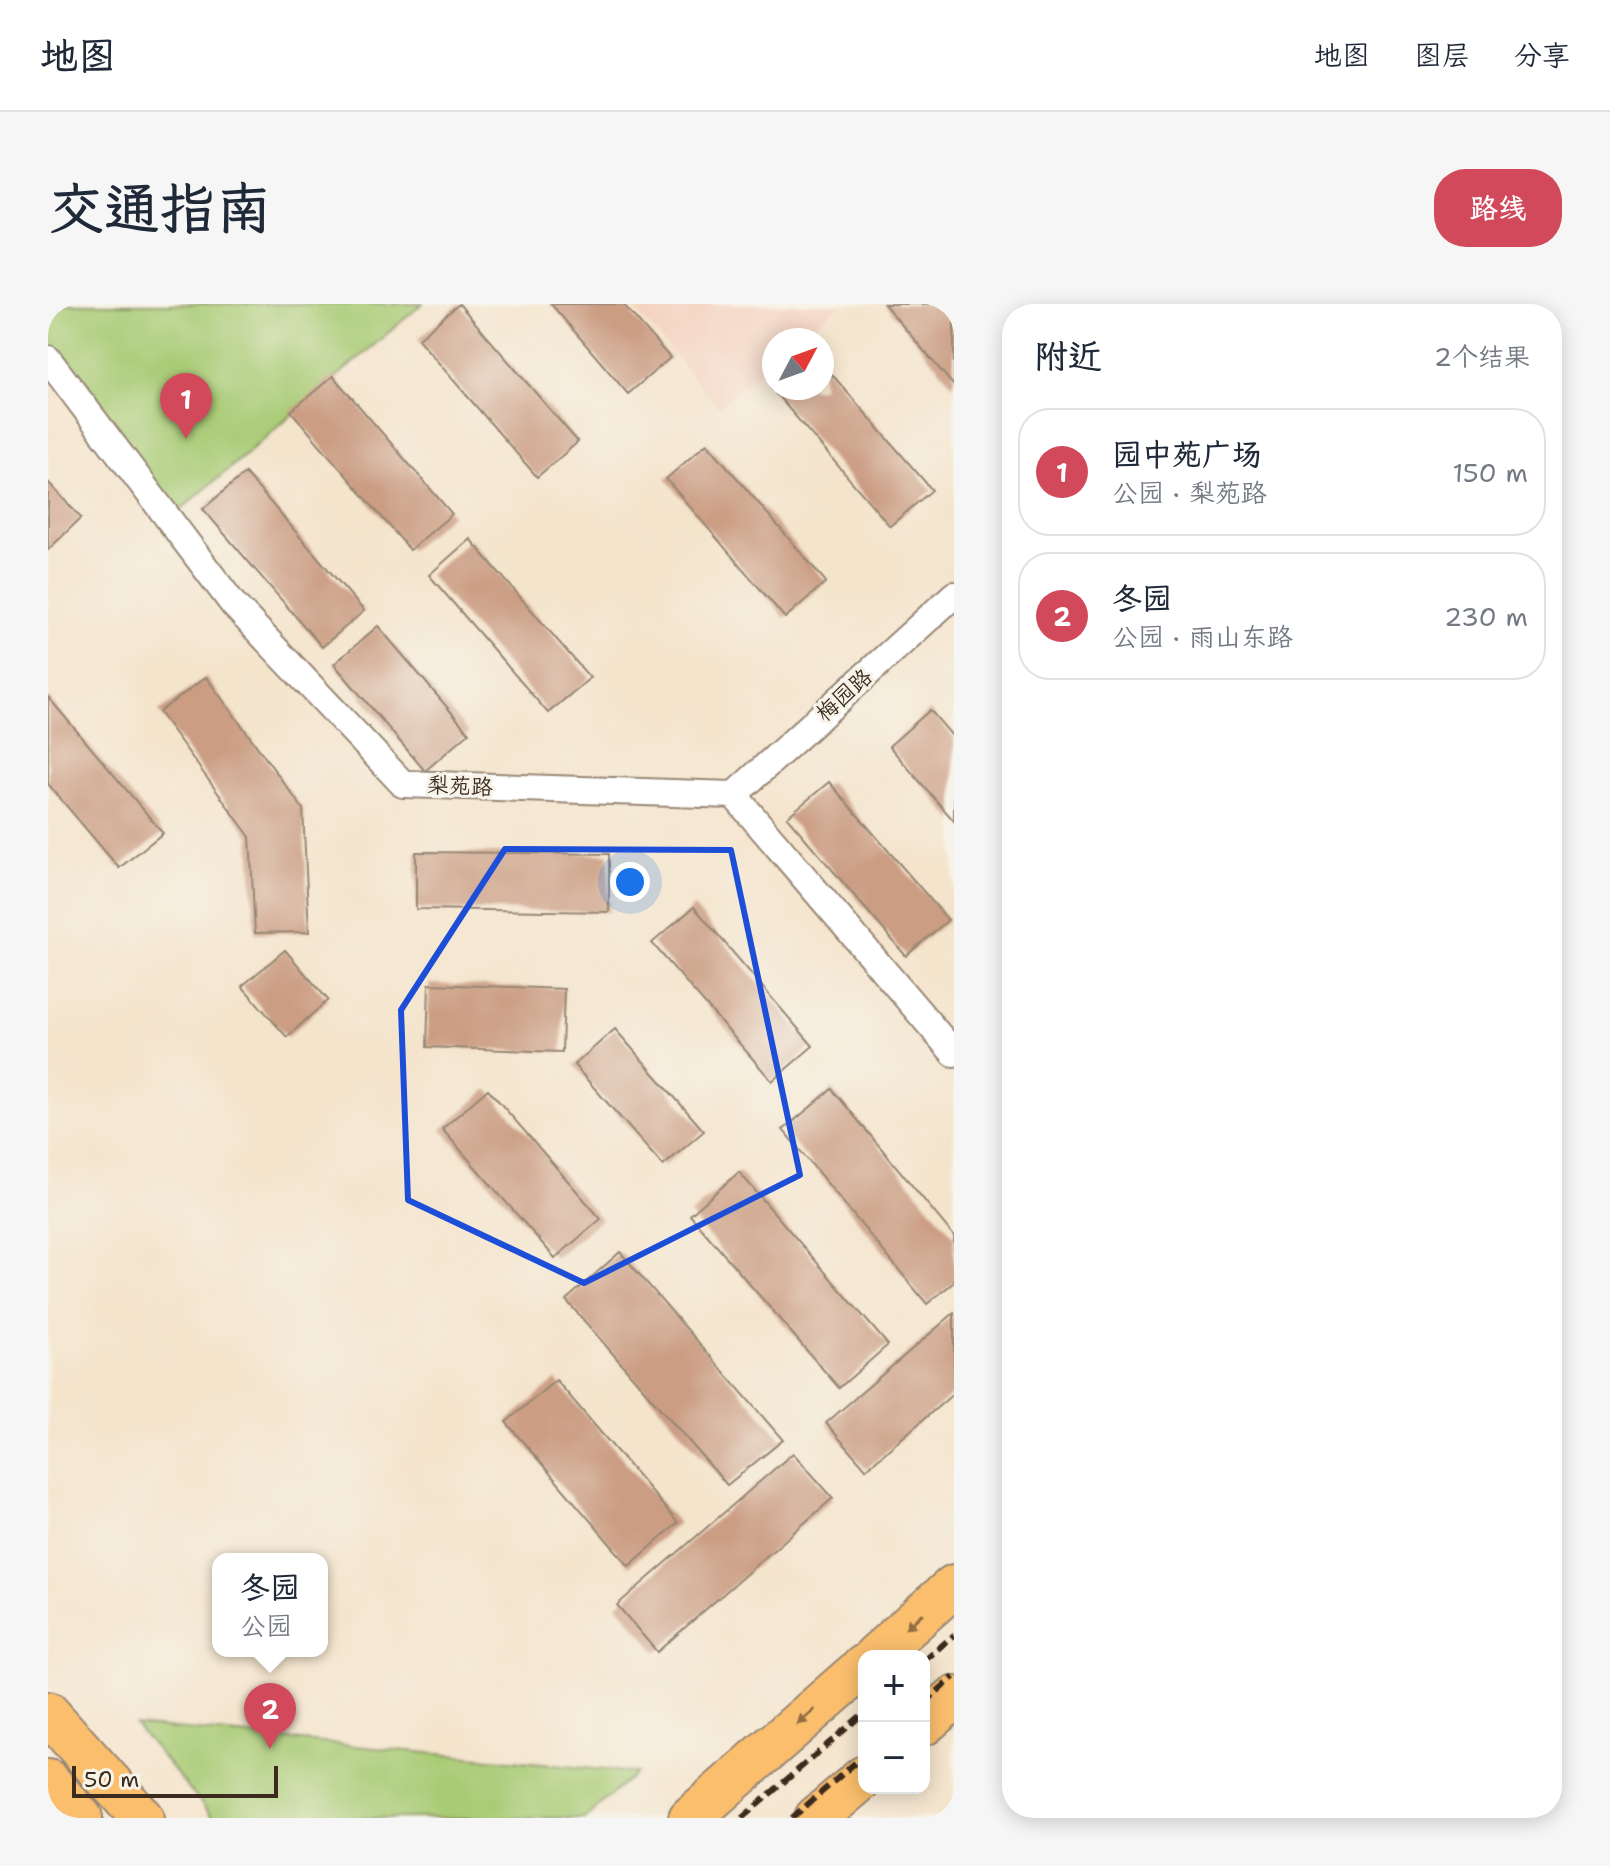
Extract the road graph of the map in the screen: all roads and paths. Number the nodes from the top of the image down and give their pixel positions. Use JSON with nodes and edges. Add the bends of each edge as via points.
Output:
{"nodes":[{"id":1,"x":48,"y":359,"type":"edge"},
{"id":2,"x":954,"y":595,"type":"edge"},
{"id":3,"x":734,"y":795,"type":"junction"},
{"id":4,"x":954,"y":1053,"type":"edge"},
{"id":5,"x":954,"y":1586,"type":"edge"},
{"id":6,"x":882,"y":1650,"type":"edge"},
{"id":7,"x":858,"y":1671,"type":"edge"},
{"id":8,"x":954,"y":1698,"type":"edge"},
{"id":9,"x":48,"y":1713,"type":"edge"},
{"id":10,"x":926,"y":1722,"type":"edge"},
{"id":11,"x":48,"y":1781,"type":"edge"},
{"id":12,"x":858,"y":1782,"type":"edge"},
{"id":13,"x":81,"y":1818,"type":"edge"},
{"id":14,"x":142,"y":1818,"type":"edge"},
{"id":15,"x":690,"y":1818,"type":"edge"},
{"id":16,"x":816,"y":1818,"type":"edge"}],
"edges":[{"from":1,"to":3,"type":"street","name":"梨苑路","via":[[233,604],[403,784]]},
{"from":2,"to":3,"type":"street","name":"梅园路"},
{"from":3,"to":4,"type":"street"},
{"from":5,"to":6,"type":"main road","one_way":true},
{"from":7,"to":15,"type":"main road","one_way":true},
{"from":8,"to":10,"type":"main road"},
{"from":9,"to":14,"type":"main road"},
{"from":11,"to":13,"type":"main road"},
{"from":12,"to":16,"type":"main road"}]}
